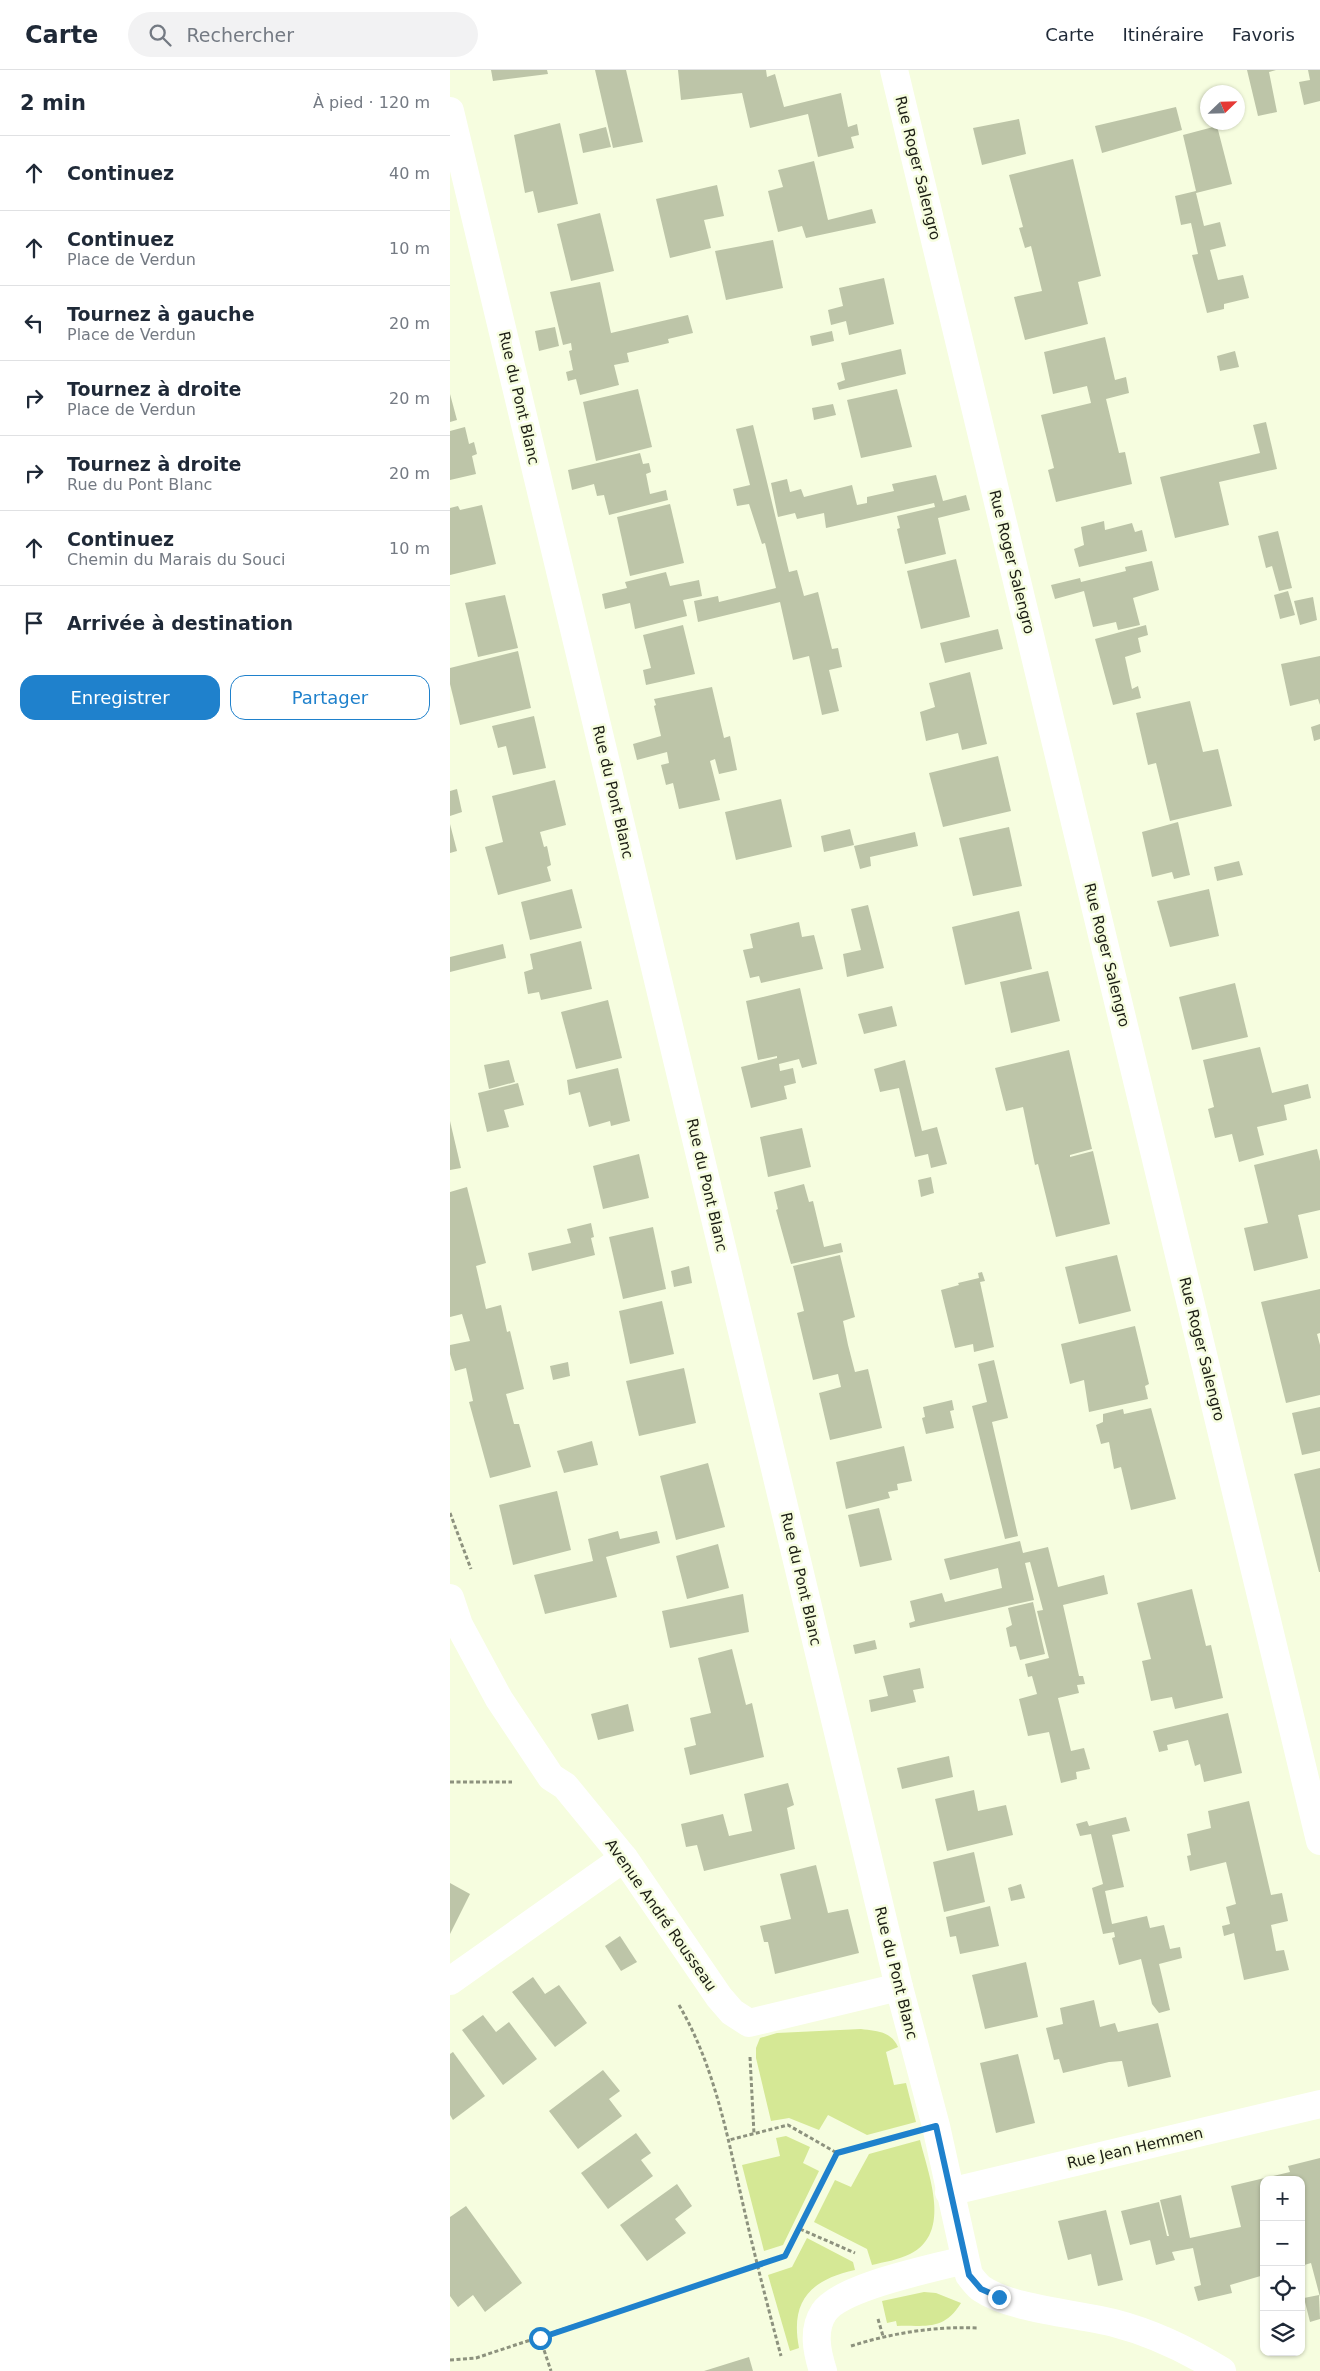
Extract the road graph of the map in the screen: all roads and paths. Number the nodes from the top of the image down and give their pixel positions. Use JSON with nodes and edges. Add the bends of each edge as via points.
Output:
{"nodes":[{"id":1,"x":894,"y":70,"type":"edge"},
{"id":2,"x":450,"y":111,"type":"edge"},
{"id":3,"x":450,"y":1598,"type":"edge"},
{"id":4,"x":450,"y":1782,"type":"edge"},
{"id":5,"x":516,"y":1782,"type":"dead end"},
{"id":6,"x":1320,"y":1841,"type":"edge"},
{"id":7,"x":624,"y":1858,"type":"junction"},
{"id":8,"x":450,"y":1981,"type":"edge"},
{"id":9,"x":899,"y":1987,"type":"junction"},
{"id":10,"x":748,"y":2023,"type":"junction"},
{"id":11,"x":1320,"y":2104,"type":"edge"},
{"id":12,"x":936,"y":2126,"type":"junction"},
{"id":13,"x":754,"y":2134,"type":"junction"},
{"id":14,"x":729,"y":2140,"type":"dead end"},
{"id":15,"x":837,"y":2153,"type":"junction"},
{"id":16,"x":949,"y":2192,"type":"junction"},
{"id":17,"x":964,"y":2260,"type":"junction"},
{"id":18,"x":981,"y":2328,"type":"dead end"},
{"id":19,"x":540,"y":2338,"type":"junction"},
{"id":20,"x":450,"y":2360,"type":"edge"},
{"id":21,"x":821,"y":2364,"type":"edge"},
{"id":22,"x":551,"y":2371,"type":"edge"},
{"id":23,"x":1222,"y":2371,"type":"edge"}],
"edges":[{"from":1,"to":6,"type":"street","name":"Rue Roger Salengro"},
{"from":2,"to":9,"type":"street","name":"Rue du Pont Blanc"},
{"from":3,"to":7,"type":"street","name":"Avenue André Rousseau","via":[[459,1625],[499,1700],[551,1778],[565,1786]]},
{"from":4,"to":5,"type":"path"},
{"from":7,"to":8,"type":"street"},
{"from":7,"to":10,"type":"street","name":"Avenue André Rousseau","via":[[719,1997]]},
{"from":9,"to":10,"type":"street"},
{"from":9,"to":12,"type":"street","name":"Rue du Pont Blanc"},
{"from":10,"to":13,"type":"path"},
{"from":11,"to":16,"type":"street","name":"Rue Jean Hemmen"},
{"from":12,"to":15,"type":"path"},
{"from":12,"to":16,"type":"street","name":"Rue du Pont Blanc"},
{"from":13,"to":14,"type":"path"},
{"from":13,"to":15,"type":"path","via":[[788,2125]]},
{"from":15,"to":19,"type":"path","via":[[785,2256]]},
{"from":16,"to":17,"type":"street","name":"Rue du Pont Blanc"},
{"from":17,"to":21,"type":"street","via":[[869,2287],[834,2301],[824,2312],[816,2333]]},
{"from":17,"to":23,"type":"street","name":"Rue du Pont Blanc","via":[[969,2275],[981,2289],[999,2297],[1114,2323],[1161,2338]]},
{"from":18,"to":21,"type":"path","via":[[954,2327],[883,2336]]},
{"from":19,"to":20,"type":"path","via":[[476,2358]]},
{"from":19,"to":22,"type":"path"}]}
